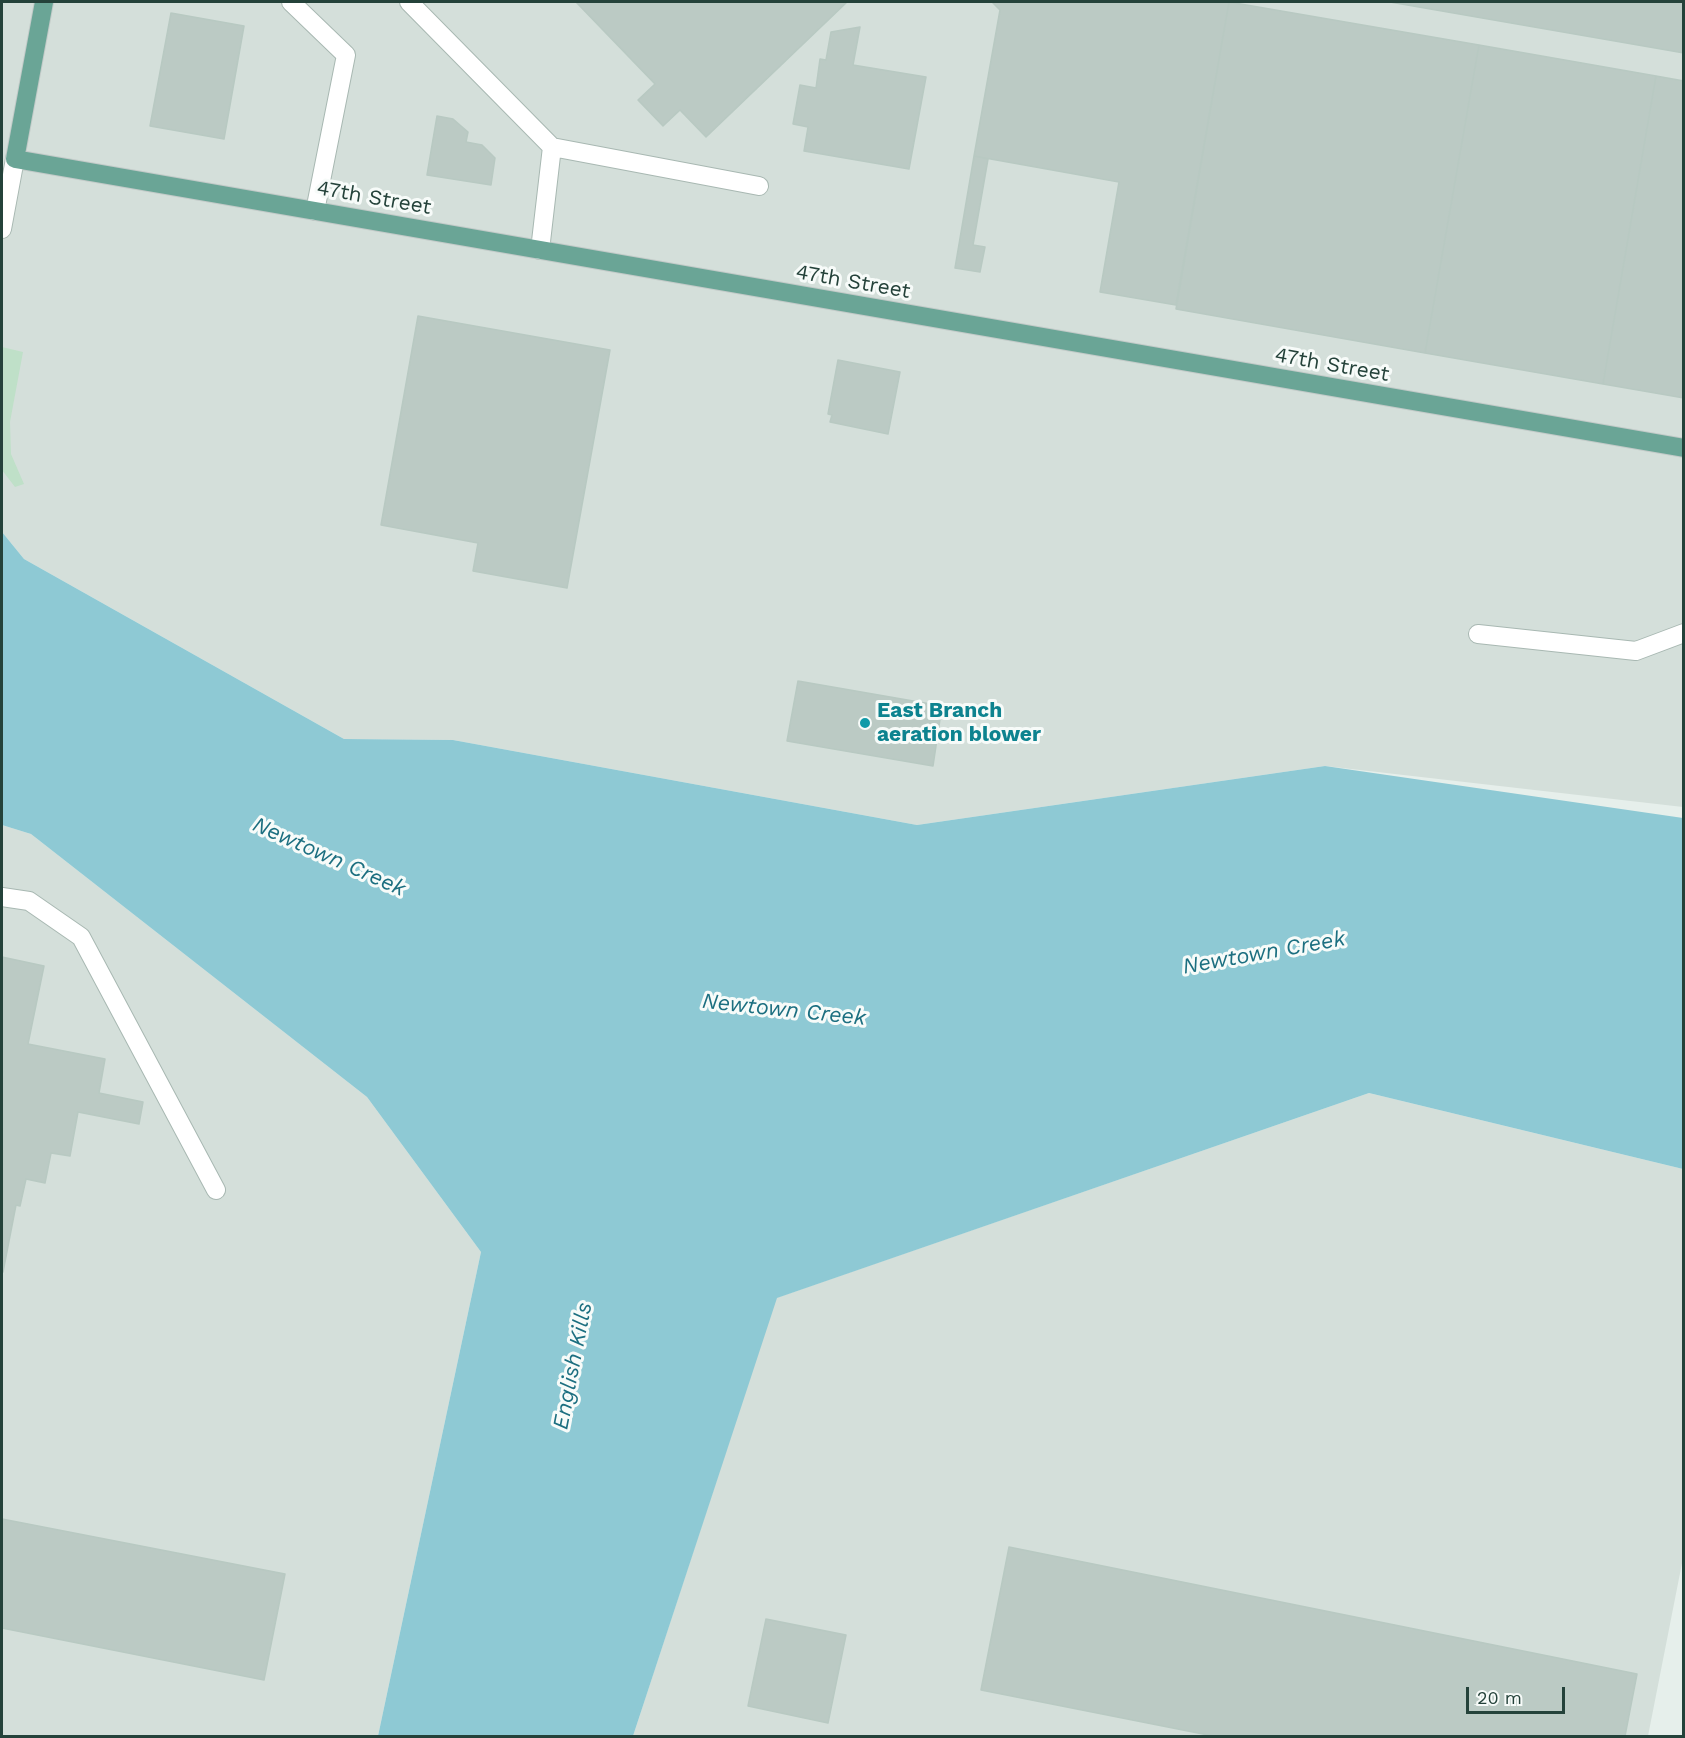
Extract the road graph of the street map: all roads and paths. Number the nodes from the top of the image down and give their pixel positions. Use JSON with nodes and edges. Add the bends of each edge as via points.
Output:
{"nodes":[{"id":1,"x":44,"y":2,"type":"edge"},
{"id":2,"x":291,"y":2,"type":"edge"},
{"id":3,"x":410,"y":2,"type":"edge"},
{"id":4,"x":552,"y":147,"type":"junction"},
{"id":5,"x":15,"y":159,"type":"junction"},
{"id":6,"x":759,"y":186,"type":"dead end"},
{"id":7,"x":315,"y":211,"type":"junction"},
{"id":8,"x":2,"y":229,"type":"edge"},
{"id":9,"x":540,"y":250,"type":"junction"},
{"id":10,"x":1683,"y":448,"type":"edge"},
{"id":11,"x":1683,"y":633,"type":"edge"},
{"id":12,"x":1478,"y":634,"type":"dead end"},
{"id":13,"x":2,"y":897,"type":"edge"},
{"id":14,"x":216,"y":1190,"type":"dead end"}],
"edges":[{"from":1,"to":5,"type":"main road"},
{"from":2,"to":7,"type":"street","via":[[346,55]]},
{"from":3,"to":4,"type":"street"},
{"from":4,"to":6,"type":"street"},
{"from":4,"to":9,"type":"street"},
{"from":5,"to":7,"type":"main road","name":"47th Street"},
{"from":5,"to":8,"type":"street"},
{"from":7,"to":9,"type":"main road","name":"47th Street"},
{"from":9,"to":10,"type":"main road","name":"47th Street"},
{"from":11,"to":12,"type":"street","via":[[1636,651]]},
{"from":13,"to":14,"type":"street","via":[[29,901],[81,937]]}]}
